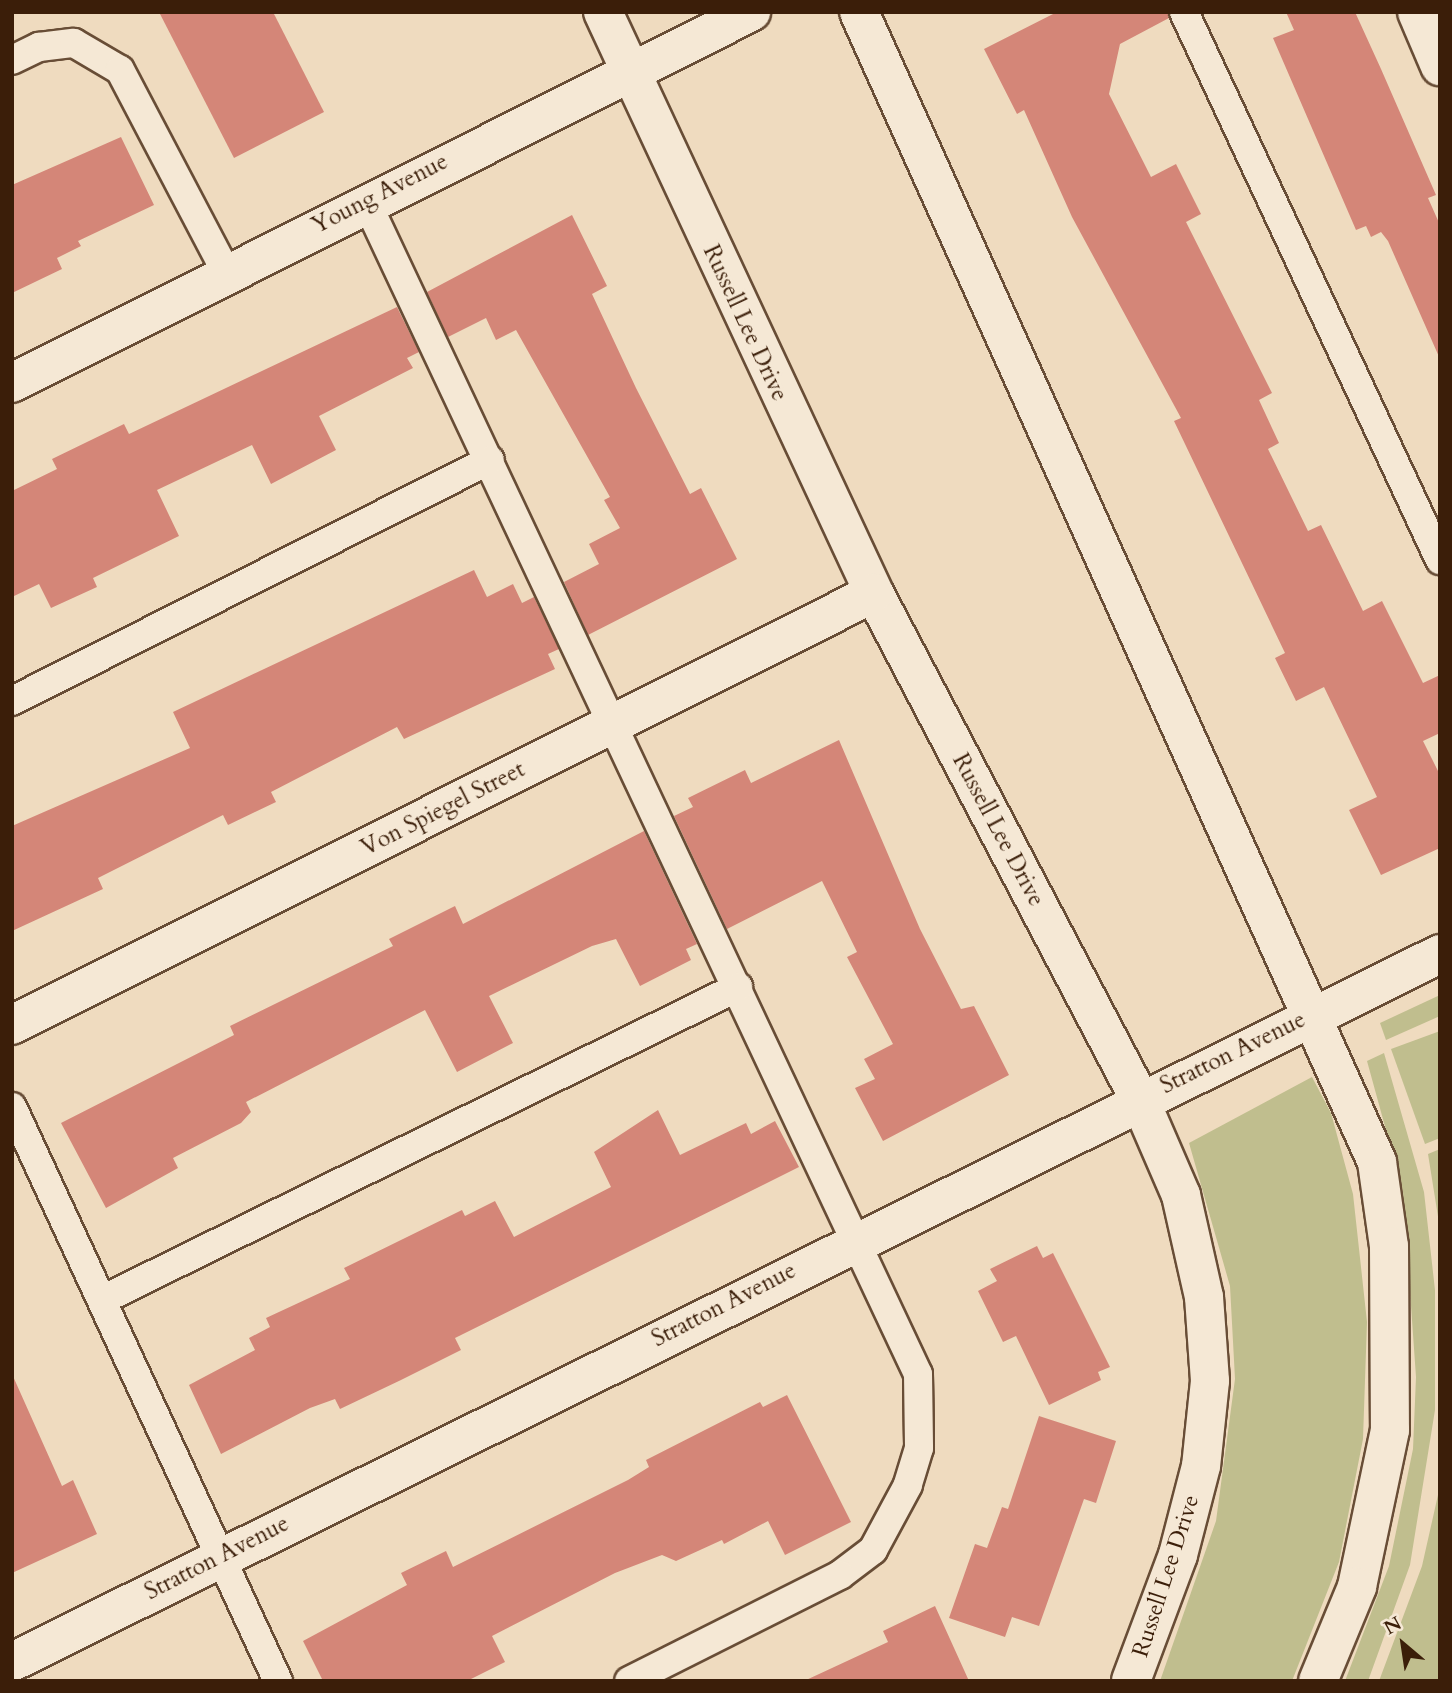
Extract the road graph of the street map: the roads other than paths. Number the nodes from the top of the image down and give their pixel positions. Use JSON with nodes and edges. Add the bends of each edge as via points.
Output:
{"nodes":[{"id":1,"x":603,"y":12,"type":"edge"},
{"id":2,"x":751,"y":12,"type":"edge"},
{"id":3,"x":859,"y":12,"type":"edge"},
{"id":4,"x":1184,"y":12,"type":"edge"},
{"id":5,"x":1417,"y":12,"type":"edge"},
{"id":6,"x":12,"y":60,"type":"edge"},
{"id":7,"x":1440,"y":66,"type":"edge"},
{"id":8,"x":625,"y":71,"type":"junction"},
{"id":9,"x":366,"y":201,"type":"junction"},
{"id":10,"x":226,"y":272,"type":"junction"},
{"id":11,"x":12,"y":383,"type":"edge"},
{"id":12,"x":490,"y":460,"type":"junction"},
{"id":13,"x":1440,"y":560,"type":"edge"},
{"id":14,"x":874,"y":593,"type":"junction"},
{"id":15,"x":12,"y":701,"type":"edge"},
{"id":16,"x":617,"y":723,"type":"junction"},
{"id":17,"x":1440,"y":954,"type":"edge"},
{"id":18,"x":737,"y":987,"type":"junction"},
{"id":19,"x":1315,"y":1014,"type":"junction"},
{"id":20,"x":12,"y":1025,"type":"edge"},
{"id":21,"x":1139,"y":1098,"type":"junction"},
{"id":22,"x":12,"y":1107,"type":"edge"},
{"id":23,"x":856,"y":1239,"type":"junction"},
{"id":24,"x":102,"y":1300,"type":"junction"},
{"id":25,"x":221,"y":1557,"type":"junction"},
{"id":26,"x":12,"y":1662,"type":"edge"},
{"id":27,"x":278,"y":1681,"type":"edge"},
{"id":28,"x":629,"y":1681,"type":"edge"},
{"id":29,"x":1131,"y":1681,"type":"edge"},
{"id":30,"x":1318,"y":1681,"type":"edge"}],
"edges":[{"from":1,"to":8,"type":"street","name":"Russell Lee Drive"},
{"from":2,"to":8,"type":"street","name":"Young Avenue"},
{"from":3,"to":19,"type":"street"},
{"from":4,"to":13,"type":"lane"},
{"from":5,"to":7,"type":"street"},
{"from":6,"to":10,"type":"lane","via":[[39,47],[74,43],[120,70]]},
{"from":8,"to":9,"type":"street","name":"Young Avenue"},
{"from":8,"to":14,"type":"street","name":"Russell Lee Drive"},
{"from":9,"to":10,"type":"street","name":"Young Avenue"},
{"from":9,"to":12,"type":"lane"},
{"from":10,"to":11,"type":"street","name":"Young Avenue"},
{"from":12,"to":15,"type":"lane"},
{"from":12,"to":16,"type":"lane"},
{"from":14,"to":16,"type":"street","name":"Von Spiegel Street"},
{"from":14,"to":21,"type":"street","name":"Russell Lee Drive"},
{"from":16,"to":18,"type":"lane"},
{"from":16,"to":20,"type":"street","name":"Von Spiegel Street"},
{"from":17,"to":19,"type":"street","name":"Stratton Avenue"},
{"from":18,"to":23,"type":"lane"},
{"from":18,"to":24,"type":"lane"},
{"from":19,"to":21,"type":"street","name":"Stratton Avenue"},
{"from":19,"to":30,"type":"street","via":[[1377,1162],[1389,1246],[1392,1342],[1390,1430],[1376,1513],[1357,1587]]},
{"from":21,"to":23,"type":"street","name":"Stratton Avenue"},
{"from":21,"to":29,"type":"street","name":"Russell Lee Drive","via":[[1181,1195],[1204,1297],[1210,1381],[1201,1466],[1178,1555]]},
{"from":22,"to":24,"type":"lane"},
{"from":23,"to":25,"type":"street","name":"Stratton Avenue"},
{"from":23,"to":28,"type":"lane","via":[[918,1374],[919,1448],[890,1523],[873,1550],[840,1575]]},
{"from":24,"to":25,"type":"lane"},
{"from":25,"to":26,"type":"street","name":"Stratton Avenue"},
{"from":25,"to":27,"type":"lane"}]}
